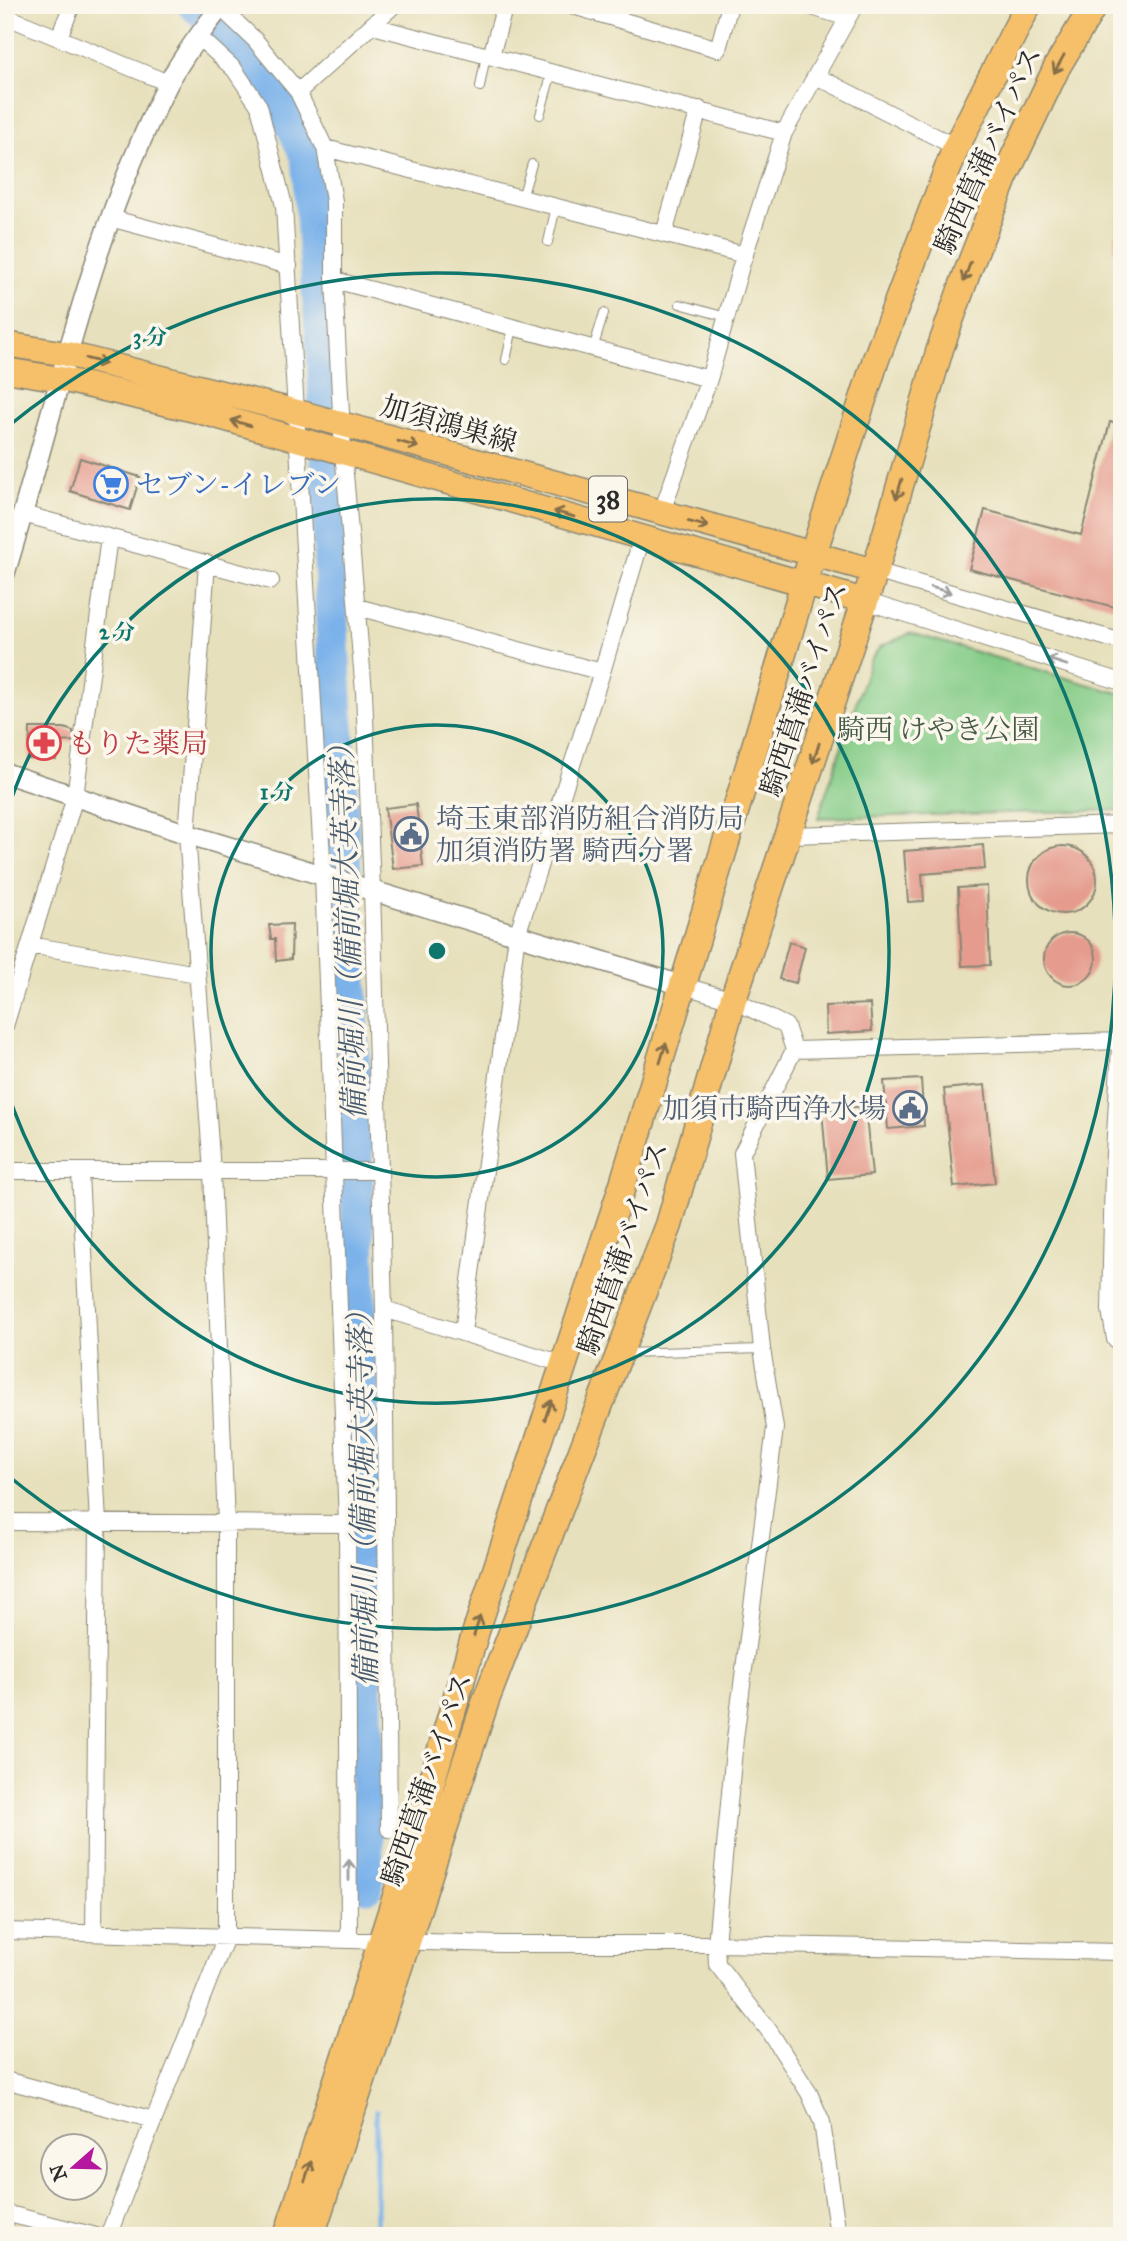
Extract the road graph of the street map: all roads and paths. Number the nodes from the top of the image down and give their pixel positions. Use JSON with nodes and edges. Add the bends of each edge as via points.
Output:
{"nodes":[{"id":1,"x":72,"y":5,"type":"edge"},
{"id":2,"x":394,"y":5,"type":"edge"},
{"id":3,"x":505,"y":5,"type":"edge"},
{"id":4,"x":570,"y":5,"type":"edge"},
{"id":5,"x":730,"y":5,"type":"edge"},
{"id":6,"x":805,"y":5,"type":"edge"},
{"id":7,"x":1028,"y":5,"type":"edge"},
{"id":8,"x":1094,"y":5,"type":"edge"},
{"id":9,"x":220,"y":6,"type":"edge"},
{"id":10,"x":851,"y":12,"type":"edge"},
{"id":11,"x":5,"y":16,"type":"edge"},
{"id":12,"x":373,"y":26,"type":"junction"},
{"id":13,"x":59,"y":37,"type":"junction"},
{"id":14,"x":199,"y":37,"type":"junction"},
{"id":15,"x":489,"y":56,"type":"junction"},
{"id":16,"x":552,"y":72,"type":"junction"},
{"id":17,"x":816,"y":76,"type":"junction"},
{"id":18,"x":168,"y":83,"type":"junction"},
{"id":19,"x":480,"y":87,"type":"dead end"},
{"id":20,"x":298,"y":92,"type":"junction"},
{"id":21,"x":699,"y":109,"type":"junction"},
{"id":22,"x":540,"y":115,"type":"dead end"},
{"id":23,"x":784,"y":133,"type":"junction"},
{"id":24,"x":956,"y":147,"type":"junction"},
{"id":25,"x":325,"y":148,"type":"junction"},
{"id":26,"x":532,"y":164,"type":"dead end"},
{"id":27,"x":522,"y":198,"type":"junction"},
{"id":28,"x":556,"y":207,"type":"junction"},
{"id":29,"x":110,"y":218,"type":"junction"},
{"id":30,"x":664,"y":234,"type":"junction"},
{"id":31,"x":548,"y":242,"type":"dead end"},
{"id":32,"x":745,"y":254,"type":"junction"},
{"id":33,"x":289,"y":266,"type":"junction"},
{"id":34,"x":334,"y":280,"type":"junction"},
{"id":35,"x":680,"y":304,"type":"dead end"},
{"id":36,"x":604,"y":313,"type":"dead end"},
{"id":37,"x":726,"y":317,"type":"junction"},
{"id":38,"x":513,"y":328,"type":"junction"},
{"id":39,"x":5,"y":344,"type":"edge"},
{"id":40,"x":593,"y":349,"type":"junction"},
{"id":41,"x":66,"y":354,"type":"junction"},
{"id":42,"x":506,"y":360,"type":"dead end"},
{"id":43,"x":5,"y":370,"type":"edge"},
{"id":44,"x":61,"y":379,"type":"junction"},
{"id":45,"x":709,"y":379,"type":"junction"},
{"id":46,"x":301,"y":413,"type":"junction"},
{"id":47,"x":342,"y":426,"type":"junction"},
{"id":48,"x":302,"y":440,"type":"junction"},
{"id":49,"x":343,"y":450,"type":"junction"},
{"id":50,"x":23,"y":514,"type":"junction"},
{"id":51,"x":661,"y":514,"type":"junction"},
{"id":52,"x":109,"y":537,"type":"junction"},
{"id":53,"x":642,"y":537,"type":"junction"},
{"id":54,"x":813,"y":554,"type":"junction"},
{"id":55,"x":207,"y":563,"type":"junction"},
{"id":56,"x":875,"y":571,"type":"junction"},
{"id":57,"x":5,"y":573,"type":"edge"},
{"id":58,"x":271,"y":581,"type":"dead end"},
{"id":59,"x":805,"y":582,"type":"junction"},
{"id":60,"x":865,"y":601,"type":"junction"},
{"id":61,"x":357,"y":607,"type":"junction"},
{"id":62,"x":1122,"y":642,"type":"edge"},
{"id":63,"x":602,"y":672,"type":"junction"},
{"id":64,"x":1122,"y":682,"type":"edge"},
{"id":65,"x":5,"y":773,"type":"edge"},
{"id":66,"x":75,"y":797,"type":"junction"},
{"id":67,"x":1122,"y":825,"type":"edge"},
{"id":68,"x":187,"y":834,"type":"junction"},
{"id":69,"x":790,"y":835,"type":"junction"},
{"id":70,"x":327,"y":876,"type":"junction"},
{"id":71,"x":372,"y":889,"type":"junction"},
{"id":72,"x":517,"y":935,"type":"junction"},
{"id":73,"x":30,"y":944,"type":"junction"},
{"id":74,"x":197,"y":974,"type":"junction"},
{"id":75,"x":684,"y":986,"type":"junction"},
{"id":76,"x":733,"y":1000,"type":"junction"},
{"id":77,"x":1122,"y":1011,"type":"edge"},
{"id":78,"x":5,"y":1026,"type":"edge"},
{"id":79,"x":1121,"y":1041,"type":"edge"},
{"id":80,"x":794,"y":1050,"type":"junction"},
{"id":81,"x":5,"y":1171,"type":"edge"},
{"id":82,"x":212,"y":1171,"type":"junction"},
{"id":83,"x":375,"y":1171,"type":"junction"},
{"id":84,"x":80,"y":1172,"type":"junction"},
{"id":85,"x":338,"y":1172,"type":"junction"},
{"id":86,"x":384,"y":1309,"type":"junction"},
{"id":87,"x":463,"y":1332,"type":"junction"},
{"id":88,"x":1122,"y":1342,"type":"edge"},
{"id":89,"x":762,"y":1349,"type":"junction"},
{"id":90,"x":622,"y":1353,"type":"junction"},
{"id":91,"x":563,"y":1364,"type":"junction"},
{"id":92,"x":5,"y":1522,"type":"edge"},
{"id":93,"x":98,"y":1523,"type":"junction"},
{"id":94,"x":226,"y":1524,"type":"junction"},
{"id":95,"x":347,"y":1524,"type":"junction"},
{"id":96,"x":416,"y":1834,"type":"junction"},
{"id":97,"x":5,"y":1931,"type":"edge"},
{"id":98,"x":94,"y":1933,"type":"junction"},
{"id":99,"x":226,"y":1937,"type":"junction"},
{"id":100,"x":349,"y":1938,"type":"junction"},
{"id":101,"x":394,"y":1940,"type":"junction"},
{"id":102,"x":716,"y":1944,"type":"junction"},
{"id":103,"x":1122,"y":1952,"type":"edge"},
{"id":104,"x":5,"y":2080,"type":"edge"},
{"id":105,"x":154,"y":2120,"type":"junction"},
{"id":106,"x":5,"y":2213,"type":"edge"},
{"id":107,"x":96,"y":2236,"type":"edge"},
{"id":108,"x":108,"y":2236,"type":"edge"},
{"id":109,"x":287,"y":2236,"type":"edge"},
{"id":110,"x":311,"y":2236,"type":"edge"},
{"id":111,"x":838,"y":2236,"type":"edge"}],
"edges":[{"from":1,"to":13,"type":"street"},
{"from":2,"to":12,"type":"street"},
{"from":3,"to":15,"type":"street"},
{"from":4,"to":5,"type":"street","via":[[718,49]]},
{"from":6,"to":10,"type":"street"},
{"from":7,"to":24,"type":"highway","name":"騎西菖蒲バイパス"},
{"from":8,"to":56,"type":"highway","name":"騎西菖蒲バイパス","one_way":true,"via":[[1058,65],[976,249],[940,349]]},
{"from":9,"to":14,"type":"street"},
{"from":9,"to":20,"type":"street"},
{"from":10,"to":17,"type":"street"},
{"from":11,"to":13,"type":"street"},
{"from":12,"to":15,"type":"street"},
{"from":12,"to":20,"type":"street"},
{"from":13,"to":18,"type":"street"},
{"from":14,"to":18,"type":"street"},
{"from":14,"to":33,"type":"street","via":[[234,69],[259,106],[284,206]]},
{"from":15,"to":16,"type":"street"},
{"from":15,"to":19,"type":"lane"},
{"from":16,"to":21,"type":"street"},
{"from":16,"to":22,"type":"lane"},
{"from":17,"to":23,"type":"street"},
{"from":17,"to":24,"type":"street"},
{"from":18,"to":29,"type":"street"},
{"from":20,"to":25,"type":"street"},
{"from":21,"to":23,"type":"street"},
{"from":21,"to":30,"type":"street"},
{"from":23,"to":32,"type":"street"},
{"from":24,"to":54,"type":"highway","name":"騎西菖蒲バイパス","via":[[894,308]]},
{"from":25,"to":27,"type":"street"},
{"from":25,"to":34,"type":"street","via":[[334,201]]},
{"from":26,"to":27,"type":"lane"},
{"from":27,"to":28,"type":"street"},
{"from":28,"to":30,"type":"street"},
{"from":28,"to":31,"type":"lane"},
{"from":29,"to":33,"type":"street"},
{"from":29,"to":41,"type":"street"},
{"from":30,"to":32,"type":"street"},
{"from":32,"to":37,"type":"street"},
{"from":33,"to":46,"type":"street"},
{"from":34,"to":38,"type":"street"},
{"from":34,"to":47,"type":"street"},
{"from":35,"to":37,"type":"lane"},
{"from":36,"to":40,"type":"lane"},
{"from":37,"to":45,"type":"street"},
{"from":38,"to":40,"type":"street"},
{"from":38,"to":42,"type":"lane"},
{"from":39,"to":41,"type":"main road","name":"加須鴻巣線","number":"38"},
{"from":40,"to":45,"type":"street"},
{"from":41,"to":44,"type":"street"},
{"from":41,"to":46,"type":"main road","name":"加須鴻巣線","number":"38","one_way":true},
{"from":43,"to":44,"type":"main road","name":"加須鴻巣線","number":"38"},
{"from":48,"to":44,"type":"main road","name":"加須鴻巣線","number":"38","one_way":true},
{"from":44,"to":50,"type":"street"},
{"from":45,"to":51,"type":"street"},
{"from":46,"to":47,"type":"main road","name":"加須鴻巣線","number":"38"},
{"from":46,"to":48,"type":"street"},
{"from":47,"to":49,"type":"street"},
{"from":47,"to":51,"type":"main road","name":"加須鴻巣線","number":"38","one_way":true},
{"from":48,"to":49,"type":"main road","name":"加須鴻巣線","number":"38"},
{"from":48,"to":70,"type":"street"},
{"from":53,"to":49,"type":"main road","name":"加須鴻巣線","number":"38","one_way":true},
{"from":49,"to":61,"type":"street"},
{"from":50,"to":52,"type":"street"},
{"from":50,"to":57,"type":"street"},
{"from":51,"to":54,"type":"main road","name":"加須鴻巣線","number":"38","one_way":true},
{"from":52,"to":55,"type":"street"},
{"from":52,"to":66,"type":"street"},
{"from":53,"to":59,"type":"main road","name":"加須鴻巣線","number":"38"},
{"from":53,"to":63,"type":"street"},
{"from":54,"to":56,"type":"main road","name":"加須鴻巣線","number":"38"},
{"from":54,"to":59,"type":"highway","name":"騎西菖蒲バイパス"},
{"from":55,"to":58,"type":"street"},
{"from":55,"to":68,"type":"street"},
{"from":56,"to":60,"type":"highway","name":"騎西菖蒲バイパス"},
{"from":56,"to":62,"type":"street","one_way":true},
{"from":59,"to":60,"type":"main road","name":"加須鴻巣線","number":"38"},
{"from":59,"to":75,"type":"highway","name":"騎西菖蒲バイパス"},
{"from":64,"to":60,"type":"street","one_way":true},
{"from":60,"to":69,"type":"highway","name":"騎西菖蒲バイパス","one_way":true},
{"from":61,"to":63,"type":"street"},
{"from":61,"to":71,"type":"street"},
{"from":63,"to":72,"type":"street"},
{"from":65,"to":66,"type":"street"},
{"from":66,"to":68,"type":"street"},
{"from":66,"to":73,"type":"street"},
{"from":67,"to":69,"type":"street"},
{"from":68,"to":70,"type":"street"},
{"from":68,"to":74,"type":"street"},
{"from":69,"to":76,"type":"highway","name":"騎西菖蒲バイパス"},
{"from":70,"to":71,"type":"street"},
{"from":70,"to":85,"type":"street"},
{"from":71,"to":72,"type":"street"},
{"from":71,"to":83,"type":"street"},
{"from":72,"to":75,"type":"street"},
{"from":72,"to":87,"type":"street"},
{"from":73,"to":74,"type":"street"},
{"from":73,"to":78,"type":"street"},
{"from":74,"to":82,"type":"street"},
{"from":75,"to":76,"type":"street"},
{"from":91,"to":75,"type":"highway","name":"騎西菖蒲バイパス","one_way":true},
{"from":76,"to":80,"type":"street","via":[[786,1026]]},
{"from":76,"to":90,"type":"highway","name":"騎西菖蒲バイパス","via":[[669,1225]]},
{"from":77,"to":79,"type":"street"},
{"from":79,"to":80,"type":"street"},
{"from":79,"to":88,"type":"street","via":[[1112,1171],[1110,1310],[1115,1339]]},
{"from":80,"to":89,"type":"street","via":[[741,1153]]},
{"from":81,"to":84,"type":"street"},
{"from":82,"to":84,"type":"street"},
{"from":82,"to":85,"type":"street"},
{"from":82,"to":94,"type":"street"},
{"from":83,"to":85,"type":"street"},
{"from":83,"to":86,"type":"street"},
{"from":84,"to":93,"type":"street"},
{"from":85,"to":95,"type":"street"},
{"from":86,"to":87,"type":"street"},
{"from":86,"to":96,"type":"street","via":[[389,1829]]},
{"from":87,"to":91,"type":"street"},
{"from":89,"to":90,"type":"lane"},
{"from":89,"to":102,"type":"street","via":[[775,1428],[735,1739]]},
{"from":90,"to":101,"type":"highway","name":"騎西菖蒲バイパス"},
{"from":96,"to":91,"type":"highway","name":"騎西菖蒲バイパス","one_way":true},
{"from":92,"to":93,"type":"street"},
{"from":93,"to":94,"type":"street"},
{"from":93,"to":98,"type":"street"},
{"from":94,"to":95,"type":"street"},
{"from":94,"to":99,"type":"street"},
{"from":100,"to":95,"type":"street","one_way":true},
{"from":96,"to":101,"type":"highway","name":"騎西菖蒲バイパス"},
{"from":97,"to":98,"type":"street"},
{"from":98,"to":99,"type":"street"},
{"from":99,"to":100,"type":"street"},
{"from":99,"to":105,"type":"street"},
{"from":100,"to":101,"type":"street"},
{"from":101,"to":102,"type":"street"},
{"from":109,"to":101,"type":"highway","name":"騎西菖蒲バイパス","one_way":true},
{"from":101,"to":110,"type":"highway","name":"騎西菖蒲バイパス"},
{"from":102,"to":103,"type":"street"},
{"from":102,"to":111,"type":"street","via":[[717,1964],[770,2032],[822,2122]]},
{"from":104,"to":105,"type":"street"},
{"from":105,"to":108,"type":"street"},
{"from":106,"to":107,"type":"street"}]}
